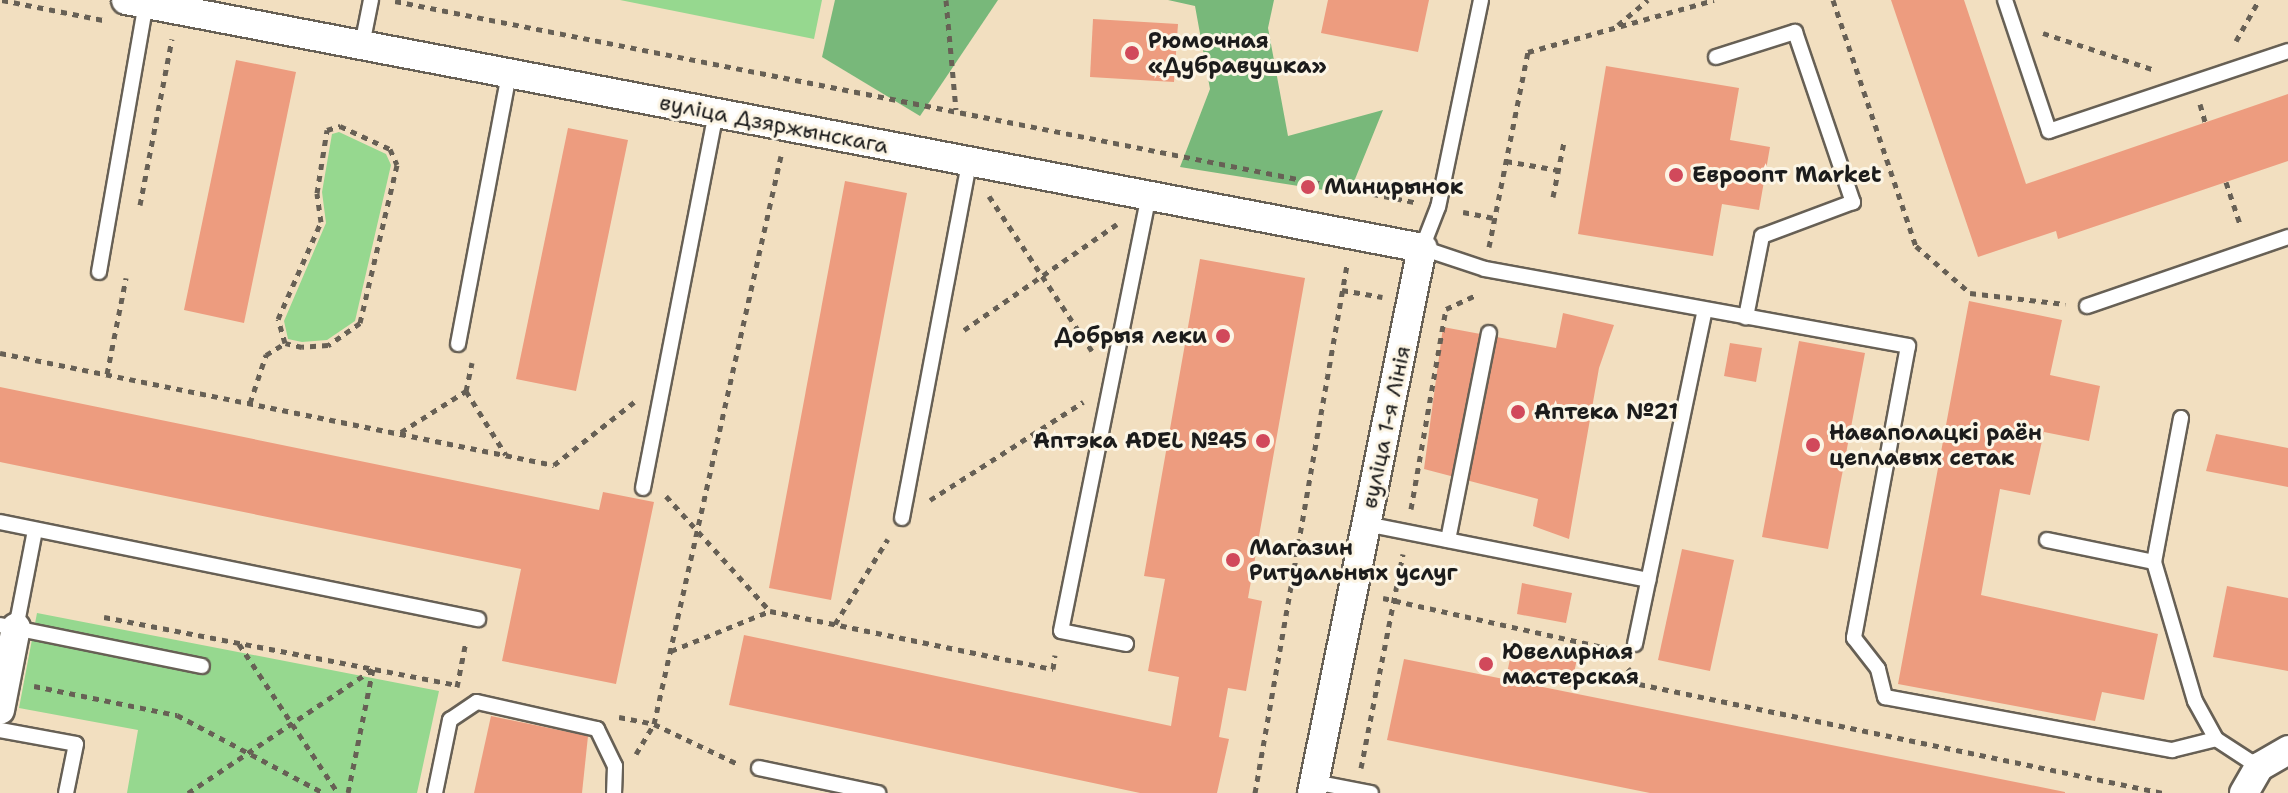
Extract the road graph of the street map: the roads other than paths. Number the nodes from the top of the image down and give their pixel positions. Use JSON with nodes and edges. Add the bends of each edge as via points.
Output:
{"nodes":[{"id":1,"x":371,"y":0,"type":"edge"},
{"id":2,"x":1481,"y":0,"type":"edge"},
{"id":3,"x":2005,"y":0,"type":"edge"},
{"id":4,"x":136,"y":2,"type":"edge"},
{"id":5,"x":362,"y":45,"type":"junction"},
{"id":6,"x":2288,"y":51,"type":"edge"},
{"id":7,"x":1716,"y":57,"type":"dead end"},
{"id":8,"x":509,"y":73,"type":"junction"},
{"id":9,"x":716,"y":113,"type":"junction"},
{"id":10,"x":977,"y":173,"type":"junction"},
{"id":11,"x":1140,"y":205,"type":"junction"},
{"id":12,"x":2288,"y":237,"type":"edge"},
{"id":13,"x":1422,"y":248,"type":"junction"},
{"id":14,"x":99,"y":272,"type":"dead end"},
{"id":15,"x":2087,"y":306,"type":"road end"},
{"id":16,"x":1705,"y":310,"type":"junction"},
{"id":17,"x":1746,"y":317,"type":"junction"},
{"id":18,"x":1489,"y":333,"type":"dead end"},
{"id":19,"x":458,"y":344,"type":"dead end"},
{"id":20,"x":2181,"y":418,"type":"dead end"},
{"id":21,"x":643,"y":488,"type":"dead end"},
{"id":22,"x":902,"y":518,"type":"road end"},
{"id":23,"x":0,"y":522,"type":"edge"},
{"id":24,"x":1366,"y":524,"type":"junction"},
{"id":25,"x":35,"y":530,"type":"junction"},
{"id":26,"x":1448,"y":540,"type":"junction"},
{"id":27,"x":2047,"y":540,"type":"dead end"},
{"id":28,"x":2154,"y":562,"type":"junction"},
{"id":29,"x":1648,"y":580,"type":"junction"},
{"id":30,"x":474,"y":618,"type":"road end"},
{"id":31,"x":8,"y":627,"type":"edge"},
{"id":32,"x":1126,"y":644,"type":"dead end"},
{"id":33,"x":1635,"y":644,"type":"dead end"},
{"id":34,"x":202,"y":666,"type":"dead end"},
{"id":35,"x":0,"y":710,"type":"edge"},
{"id":36,"x":0,"y":730,"type":"edge"},
{"id":37,"x":2216,"y":739,"type":"junction"},
{"id":38,"x":2288,"y":750,"type":"edge"},
{"id":39,"x":2259,"y":767,"type":"junction"},
{"id":40,"x":759,"y":768,"type":"road end"},
{"id":41,"x":1313,"y":787,"type":"edge"},
{"id":42,"x":66,"y":793,"type":"edge"},
{"id":43,"x":435,"y":793,"type":"edge"},
{"id":44,"x":614,"y":793,"type":"edge"},
{"id":45,"x":878,"y":793,"type":"edge"},
{"id":46,"x":1371,"y":793,"type":"edge"},
{"id":47,"x":2244,"y":793,"type":"edge"}],
"edges":[{"from":1,"to":5,"type":"lane"},
{"from":2,"to":13,"type":"lane","via":[[1438,207]]},
{"from":3,"to":6,"type":"lane","via":[[2049,131]]},
{"from":4,"to":5,"type":"street","name":"вуліца Дзяржынскага"},
{"from":4,"to":14,"type":"lane"},
{"from":5,"to":8,"type":"street","name":"вуліца Дзяржынскага"},
{"from":7,"to":17,"type":"lane","via":[[1795,32],[1853,202],[1762,236]]},
{"from":8,"to":9,"type":"street","name":"вуліца Дзяржынскага"},
{"from":8,"to":19,"type":"lane"},
{"from":9,"to":10,"type":"street","name":"вуліца Дзяржынскага"},
{"from":9,"to":21,"type":"lane"},
{"from":10,"to":11,"type":"street","name":"вуліца Дзяржынскага"},
{"from":10,"to":22,"type":"lane","via":[[933,352]]},
{"from":11,"to":13,"type":"street","name":"вуліца Дзяржынскага"},
{"from":11,"to":32,"type":"lane","via":[[1061,631]]},
{"from":12,"to":15,"type":"lane"},
{"from":13,"to":16,"type":"lane","via":[[1485,269]]},
{"from":13,"to":24,"type":"street","name":"вуліца 1-я Лінія"},
{"from":16,"to":17,"type":"lane"},
{"from":16,"to":29,"type":"lane"},
{"from":17,"to":37,"type":"lane","via":[[1908,346],[1854,638],[1878,669],[1885,697],[2172,750]]},
{"from":18,"to":26,"type":"lane"},
{"from":20,"to":28,"type":"lane"},
{"from":23,"to":25,"type":"lane"},
{"from":24,"to":26,"type":"lane"},
{"from":24,"to":41,"type":"street","name":"вуліца 1-я Лінія"},
{"from":25,"to":30,"type":"lane"},
{"from":25,"to":31,"type":"lane"},
{"from":26,"to":29,"type":"lane"},
{"from":27,"to":28,"type":"lane"},
{"from":28,"to":37,"type":"lane","via":[[2195,701]]},
{"from":29,"to":33,"type":"lane"},
{"from":31,"to":34,"type":"lane"},
{"from":31,"to":35,"type":"street"},
{"from":36,"to":42,"type":"lane","via":[[76,744]]},
{"from":37,"to":39,"type":"lane"},
{"from":38,"to":39,"type":"street"},
{"from":39,"to":47,"type":"street"},
{"from":40,"to":45,"type":"lane"},
{"from":41,"to":46,"type":"lane"},
{"from":43,"to":44,"type":"lane","via":[[450,720],[477,702],[597,729],[615,766]]}]}
